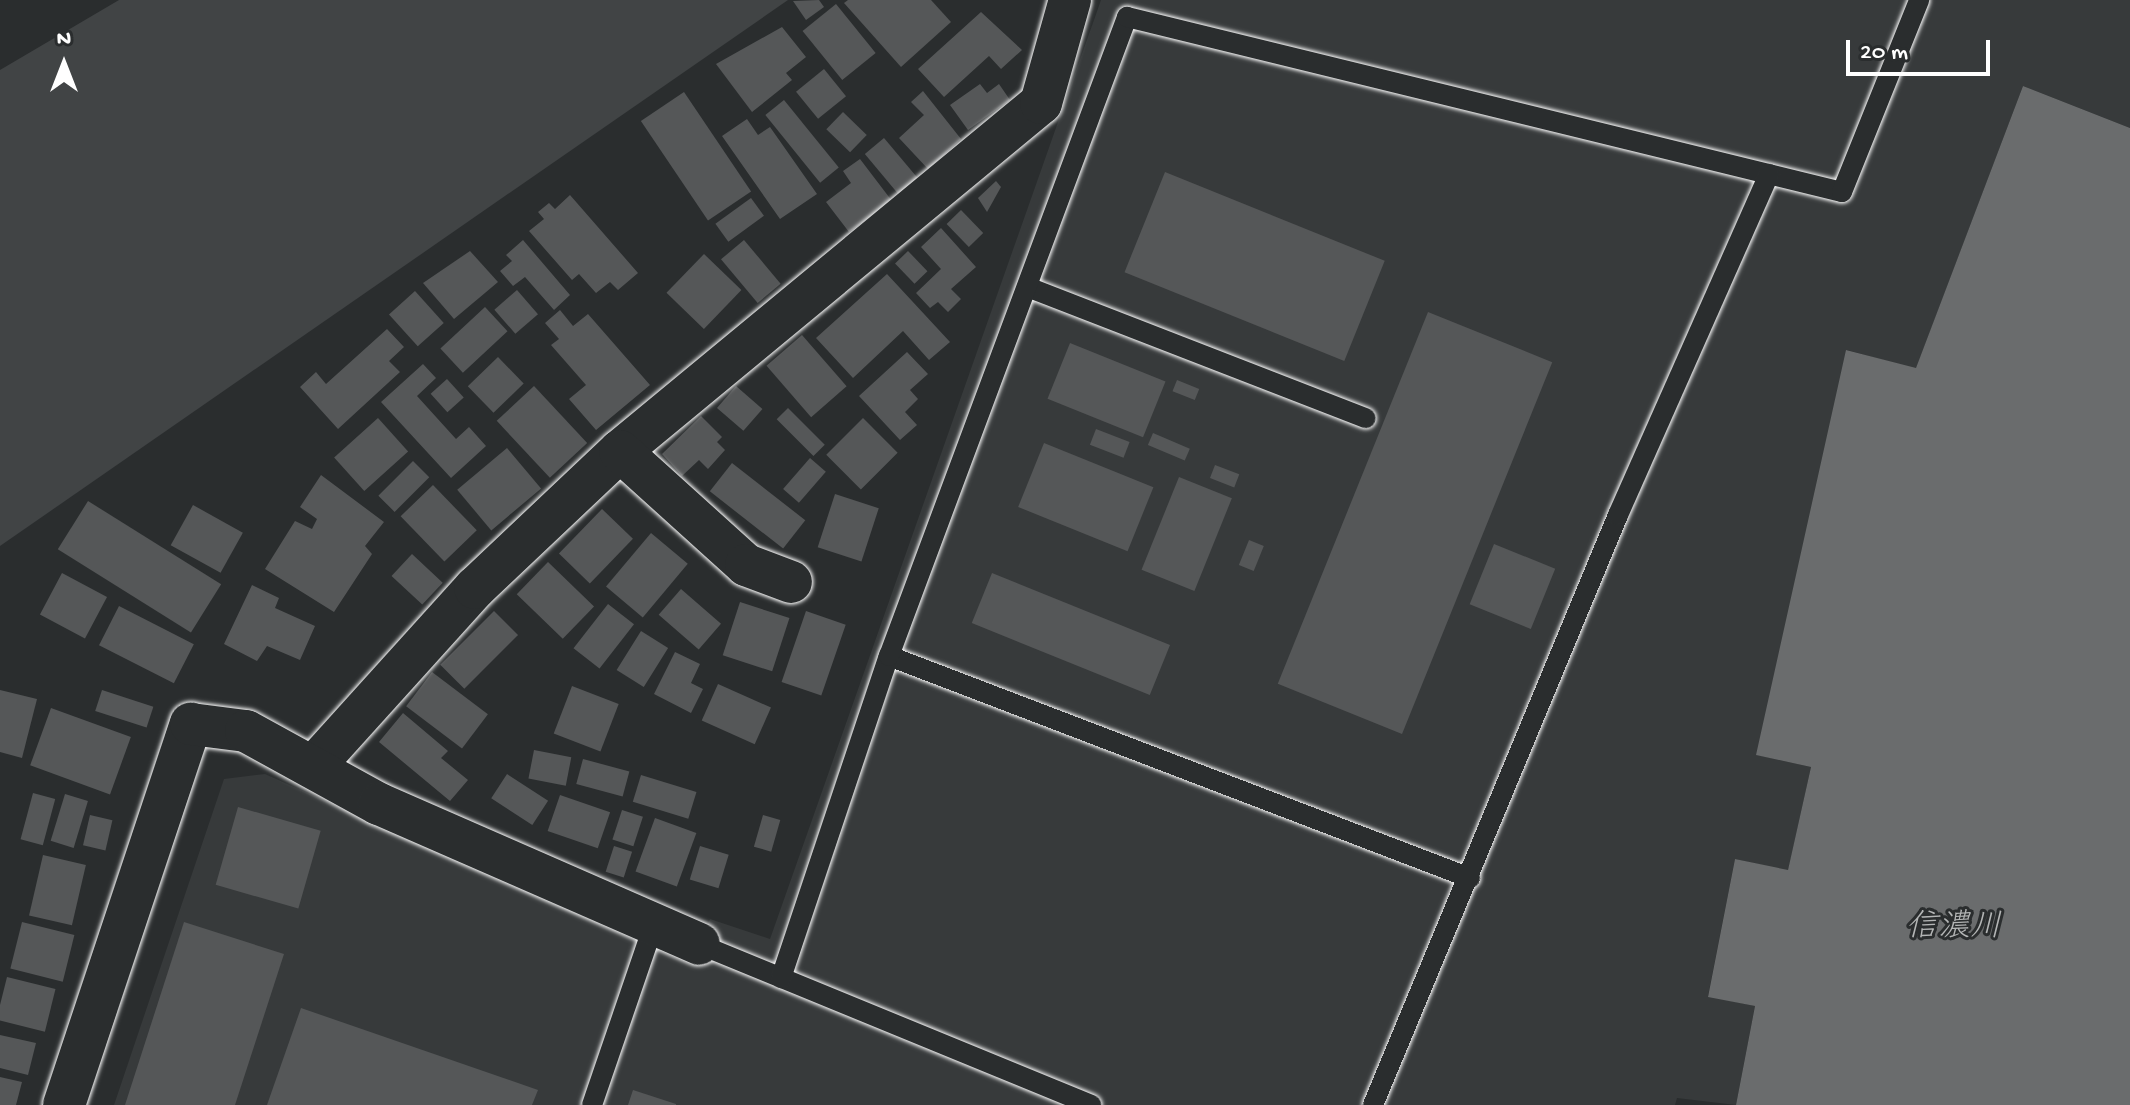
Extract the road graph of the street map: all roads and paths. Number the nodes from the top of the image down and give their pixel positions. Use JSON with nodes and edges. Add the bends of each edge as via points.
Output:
{"nodes":[{"id":1,"x":1070,"y":0,"type":"edge"},
{"id":2,"x":1919,"y":0,"type":"edge"},
{"id":3,"x":1769,"y":174,"type":"junction"},
{"id":4,"x":1030,"y":288,"type":"junction"},
{"id":5,"x":1366,"y":418,"type":"dead end"},
{"id":6,"x":620,"y":451,"type":"junction"},
{"id":7,"x":791,"y":582,"type":"dead end"},
{"id":8,"x":889,"y":656,"type":"junction"},
{"id":9,"x":314,"y":766,"type":"junction"},
{"id":10,"x":1470,"y":878,"type":"junction"},
{"id":11,"x":654,"y":924,"type":"junction"},
{"id":12,"x":699,"y":944,"type":"joint"},
{"id":13,"x":781,"y":978,"type":"junction"},
{"id":14,"x":64,"y":1105,"type":"edge"},
{"id":15,"x":592,"y":1105,"type":"edge"},
{"id":16,"x":1091,"y":1105,"type":"edge"},
{"id":17,"x":1373,"y":1105,"type":"edge"}],
"edges":[{"from":1,"to":6,"type":"street","via":[[1041,103]]},
{"from":2,"to":3,"type":"lane","via":[[1842,192]]},
{"from":3,"to":4,"type":"lane","via":[[1127,17]]},
{"from":3,"to":10,"type":"lane","via":[[1618,515]]},
{"from":4,"to":5,"type":"lane"},
{"from":4,"to":8,"type":"lane"},
{"from":6,"to":7,"type":"street","via":[[746,565]]},
{"from":6,"to":9,"type":"street","via":[[475,588]]},
{"from":8,"to":10,"type":"lane"},
{"from":8,"to":13,"type":"lane"},
{"from":9,"to":11,"type":"street","via":[[379,804]]},
{"from":9,"to":14,"type":"street","via":[[246,731],[191,724]]},
{"from":10,"to":17,"type":"lane"},
{"from":11,"to":12,"type":"street"},
{"from":11,"to":15,"type":"lane"},
{"from":12,"to":13,"type":"lane"},
{"from":13,"to":16,"type":"lane"}]}
